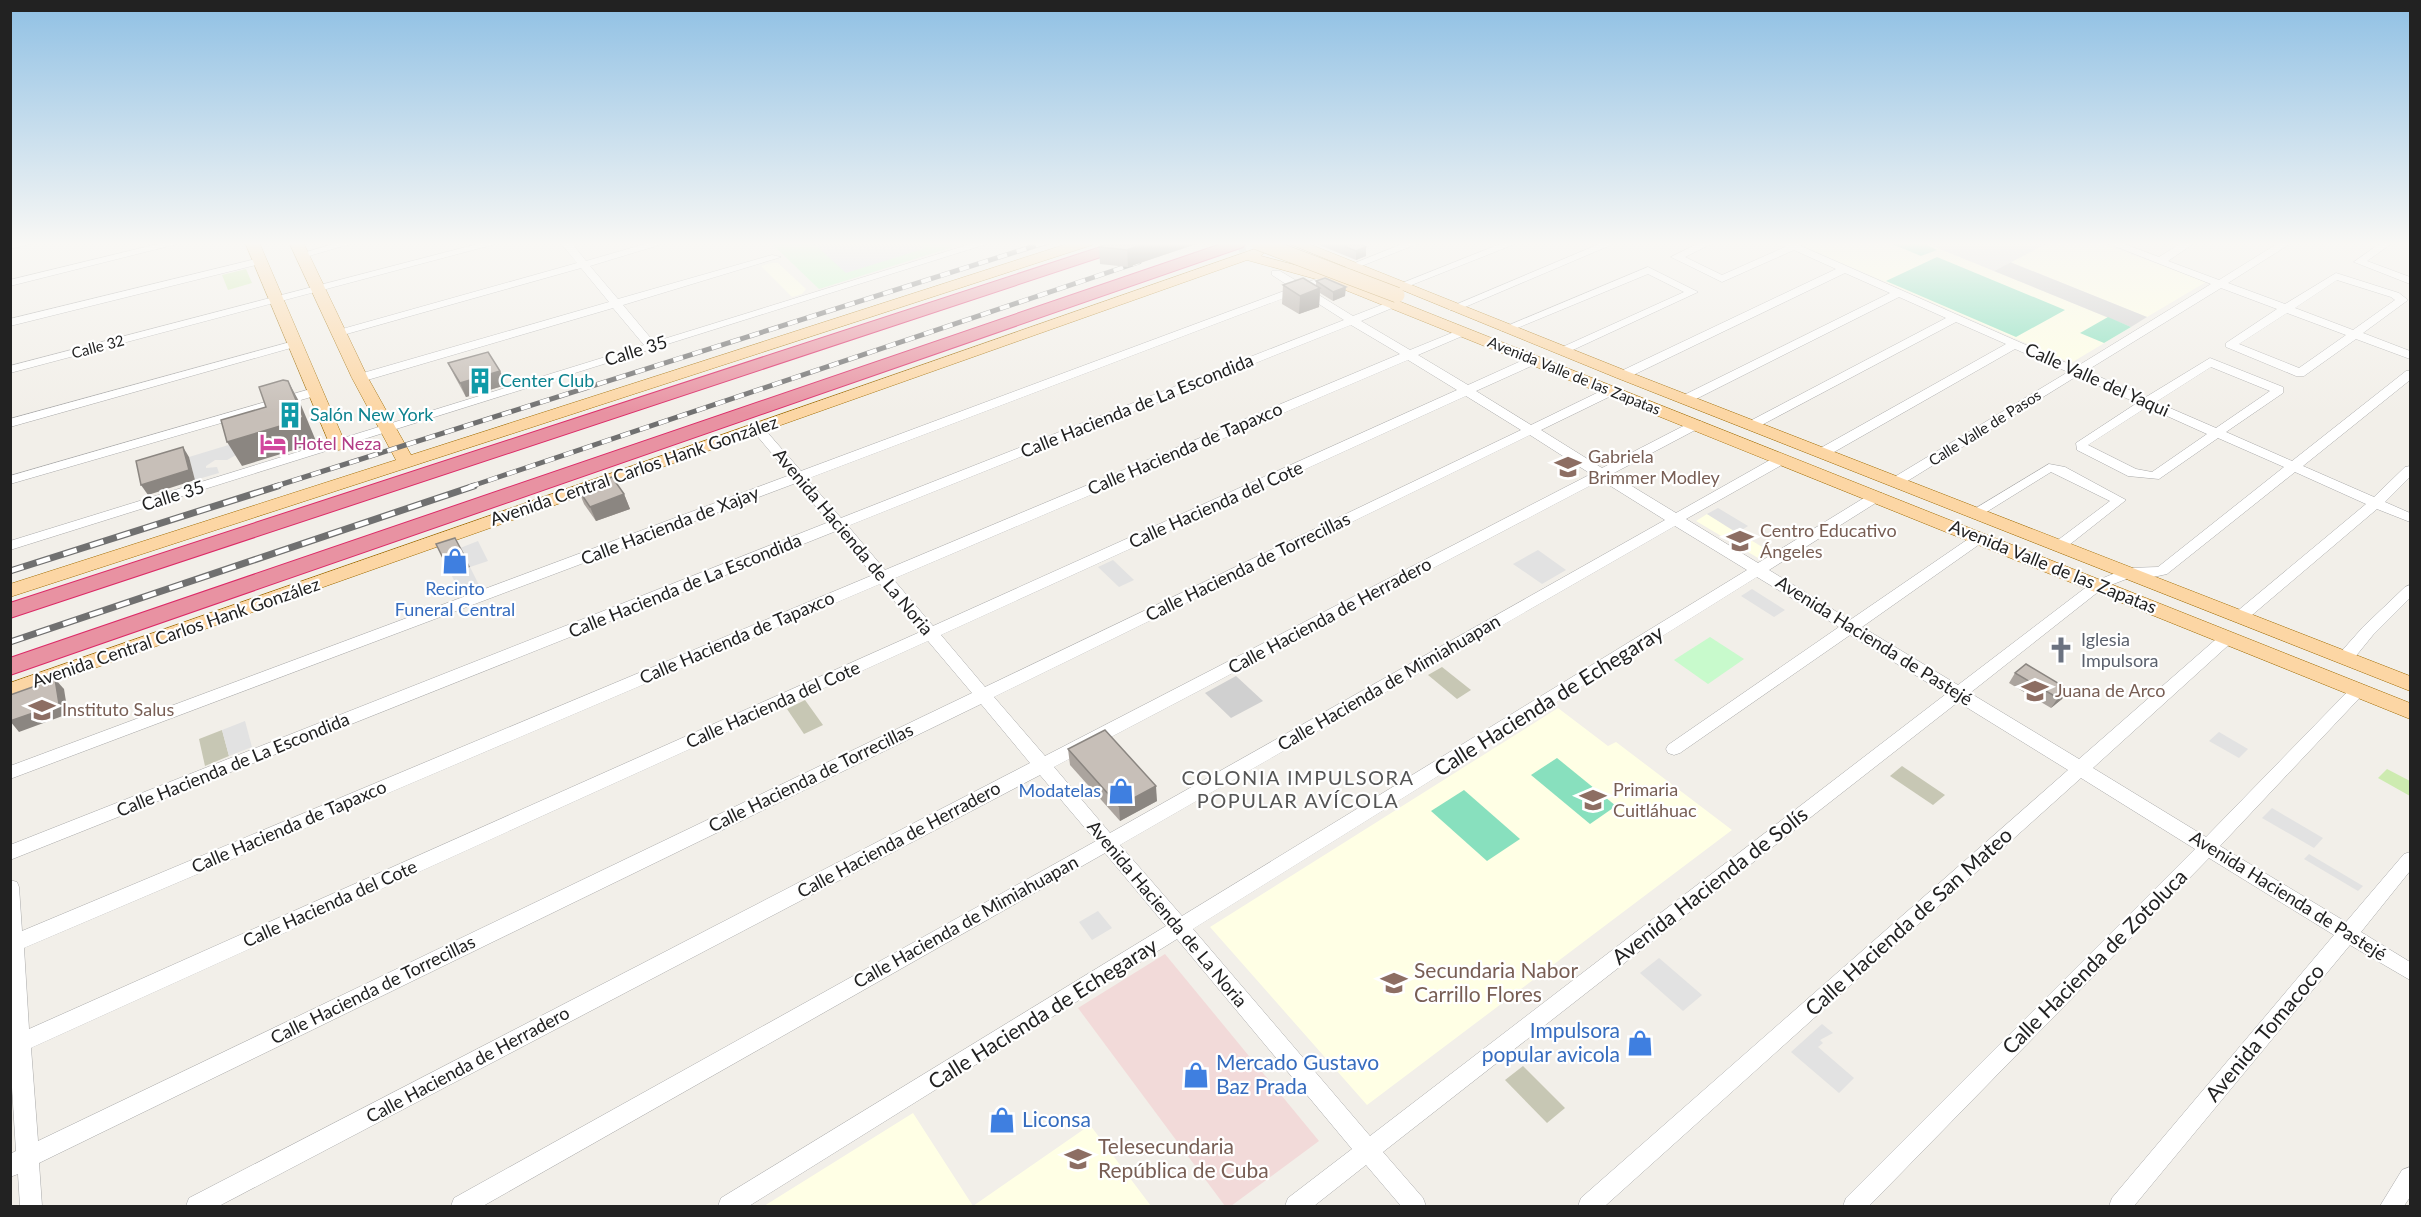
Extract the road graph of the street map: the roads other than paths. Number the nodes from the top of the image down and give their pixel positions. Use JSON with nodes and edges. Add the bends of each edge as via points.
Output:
{"nodes":[{"id":1,"x":108,"y":299,"type":"edge"},
{"id":2,"x":281,"y":299,"type":"edge"},
{"id":3,"x":322,"y":299,"type":"edge"},
{"id":4,"x":462,"y":299,"type":"edge"},
{"id":5,"x":611,"y":299,"type":"edge"},
{"id":6,"x":633,"y":299,"type":"edge"},
{"id":7,"x":804,"y":299,"type":"edge"},
{"id":8,"x":911,"y":299,"type":"edge"},
{"id":9,"x":959,"y":299,"type":"edge"},
{"id":10,"x":1095,"y":299,"type":"edge"},
{"id":11,"x":1117,"y":299,"type":"edge"},
{"id":12,"x":1272,"y":299,"type":"edge"},
{"id":13,"x":1319,"y":299,"type":"edge"},
{"id":14,"x":1385,"y":299,"type":"edge"},
{"id":15,"x":1407,"y":299,"type":"edge"},
{"id":16,"x":1411,"y":299,"type":"edge"},
{"id":17,"x":1427,"y":299,"type":"edge"},
{"id":18,"x":1477,"y":299,"type":"edge"},
{"id":19,"x":1578,"y":299,"type":"edge"},
{"id":20,"x":1676,"y":299,"type":"edge"},
{"id":21,"x":1783,"y":299,"type":"edge"},
{"id":22,"x":1886,"y":299,"type":"edge"},
{"id":23,"x":1911,"y":299,"type":"edge"},
{"id":24,"x":2196,"y":299,"type":"edge"},
{"id":25,"x":2261,"y":299,"type":"edge"},
{"id":26,"x":2301,"y":299,"type":"edge"},
{"id":27,"x":2401,"y":299,"type":"edge"},
{"id":28,"x":276,"y":300,"type":"junction"},
{"id":29,"x":615,"y":304,"type":"junction"},
{"id":30,"x":1460,"y":306,"type":"junction"},
{"id":31,"x":2286,"y":308,"type":"junction"},
{"id":32,"x":1955,"y":318,"type":"junction"},
{"id":33,"x":1353,"y":320,"type":"junction"},
{"id":34,"x":1058,"y":321,"type":"junction"},
{"id":35,"x":10,"y":323,"type":"edge"},
{"id":36,"x":1506,"y":328,"type":"junction"},
{"id":37,"x":1463,"y":332,"type":"junction"},
{"id":38,"x":339,"y":333,"type":"junction"},
{"id":39,"x":2355,"y":334,"type":"junction"},
{"id":40,"x":294,"y":344,"type":"junction"},
{"id":41,"x":2015,"y":344,"type":"junction"},
{"id":42,"x":651,"y":346,"type":"junction"},
{"id":43,"x":1562,"y":351,"type":"junction"},
{"id":44,"x":1409,"y":355,"type":"junction"},
{"id":45,"x":2410,"y":355,"type":"edge"},
{"id":46,"x":1534,"y":360,"type":"junction"},
{"id":47,"x":891,"y":364,"type":"junction"},
{"id":48,"x":10,"y":370,"type":"edge"},
{"id":49,"x":1584,"y":370,"type":"junction"},
{"id":50,"x":2077,"y":371,"type":"junction"},
{"id":51,"x":2410,"y":374,"type":"edge"},
{"id":52,"x":1623,"y":375,"type":"junction"},
{"id":53,"x":360,"y":378,"type":"junction"},
{"id":54,"x":1468,"y":391,"type":"junction"},
{"id":55,"x":314,"y":392,"type":"junction"},
{"id":56,"x":1611,"y":392,"type":"junction"},
{"id":57,"x":1686,"y":399,"type":"junction"},
{"id":58,"x":2145,"y":401,"type":"junction"},
{"id":59,"x":10,"y":423,"type":"edge"},
{"id":60,"x":1696,"y":424,"type":"junction"},
{"id":61,"x":1752,"y":425,"type":"junction"},
{"id":62,"x":757,"y":428,"type":"junction"},
{"id":63,"x":387,"y":429,"type":"junction"},
{"id":64,"x":1532,"y":430,"type":"junction"},
{"id":65,"x":2216,"y":432,"type":"junction"},
{"id":66,"x":338,"y":445,"type":"junction"},
{"id":67,"x":1822,"y":453,"type":"junction"},
{"id":68,"x":1782,"y":459,"type":"junction"},
{"id":69,"x":406,"y":462,"type":"junction"},
{"id":70,"x":2295,"y":467,"type":"junction"},
{"id":71,"x":2410,"y":470,"type":"edge"},
{"id":72,"x":1602,"y":474,"type":"junction"},
{"id":73,"x":799,"y":478,"type":"junction"},
{"id":74,"x":10,"y":480,"type":"edge"},
{"id":75,"x":1896,"y":482,"type":"junction"},
{"id":76,"x":1877,"y":496,"type":"junction"},
{"id":77,"x":2375,"y":502,"type":"junction"},
{"id":78,"x":1975,"y":513,"type":"junction"},
{"id":79,"x":2410,"y":518,"type":"edge"},
{"id":80,"x":1676,"y":519,"type":"junction"},
{"id":81,"x":839,"y":525,"type":"junction"},
{"id":82,"x":1979,"y":538,"type":"junction"},
{"id":83,"x":229,"y":539,"type":"junction"},
{"id":84,"x":10,"y":546,"type":"edge"},
{"id":85,"x":2059,"y":546,"type":"junction"},
{"id":86,"x":1759,"y":571,"type":"junction"},
{"id":87,"x":2128,"y":573,"type":"junction"},
{"id":88,"x":882,"y":577,"type":"junction"},
{"id":89,"x":2098,"y":585,"type":"junction"},
{"id":90,"x":2410,"y":590,"type":"edge"},
{"id":91,"x":10,"y":591,"type":"edge"},
{"id":92,"x":10,"y":599,"type":"edge"},
{"id":93,"x":10,"y":611,"type":"edge"},
{"id":94,"x":2240,"y":617,"type":"junction"},
{"id":95,"x":1850,"y":627,"type":"junction"},
{"id":96,"x":930,"y":633,"type":"junction"},
{"id":97,"x":2228,"y":637,"type":"junction"},
{"id":98,"x":2345,"y":658,"type":"junction"},
{"id":99,"x":10,"y":667,"type":"edge"},
{"id":100,"x":2410,"y":684,"type":"edge"},
{"id":101,"x":2359,"y":690,"type":"junction"},
{"id":102,"x":10,"y":691,"type":"edge"},
{"id":103,"x":1959,"y":694,"type":"junction"},
{"id":104,"x":983,"y":695,"type":"junction"},
{"id":105,"x":2410,"y":711,"type":"edge"},
{"id":106,"x":1674,"y":748,"type":"dead end"},
{"id":107,"x":1042,"y":766,"type":"junction"},
{"id":108,"x":2081,"y":769,"type":"junction"},
{"id":109,"x":10,"y":773,"type":"edge"},
{"id":110,"x":1108,"y":843,"type":"junction"},
{"id":111,"x":2208,"y":847,"type":"junction"},
{"id":112,"x":10,"y":853,"type":"edge"},
{"id":113,"x":2410,"y":860,"type":"edge"},
{"id":114,"x":10,"y":887,"type":"edge"},
{"id":115,"x":1180,"y":929,"type":"junction"},
{"id":116,"x":2348,"y":934,"type":"junction"},
{"id":117,"x":12,"y":944,"type":"edge"},
{"id":118,"x":2410,"y":972,"type":"edge"},
{"id":119,"x":16,"y":1045,"type":"edge"},
{"id":120,"x":1368,"y":1151,"type":"junction"},
{"id":121,"x":19,"y":1161,"type":"edge"},
{"id":122,"x":2410,"y":1178,"type":"edge"},
{"id":123,"x":31,"y":1206,"type":"edge"},
{"id":124,"x":197,"y":1206,"type":"edge"},
{"id":125,"x":462,"y":1206,"type":"edge"},
{"id":126,"x":729,"y":1206,"type":"edge"},
{"id":127,"x":1296,"y":1206,"type":"edge"},
{"id":128,"x":1415,"y":1206,"type":"edge"},
{"id":129,"x":1589,"y":1206,"type":"edge"},
{"id":130,"x":1854,"y":1206,"type":"edge"},
{"id":131,"x":2120,"y":1206,"type":"edge"},
{"id":132,"x":2391,"y":1206,"type":"edge"}],
"edges":[{"from":1,"to":35,"type":"street"},
{"from":2,"to":28,"type":"street","name":"Calle 32"},
{"from":3,"to":38,"type":"main road"},
{"from":4,"to":38,"type":"street"},
{"from":5,"to":29,"type":"street"},
{"from":6,"to":29,"type":"street"},
{"from":7,"to":42,"type":"street","name":"Calle 35"},
{"from":8,"to":69,"type":"main road"},
{"from":9,"to":83,"type":"highway"},
{"from":10,"to":47,"type":"highway","name":"Avenida Central Carlos Hank González"},
{"from":11,"to":34,"type":"main road","name":"Avenida Central Carlos Hank González"},
{"from":12,"to":73,"type":"street","name":"Calle Hacienda de Xajay"},
{"from":13,"to":33,"type":"street","name":"Avenida Hacienda de Pastejé"},
{"from":14,"to":33,"type":"street","name":"Calle Hacienda de La Escondida"},
{"from":15,"to":37,"type":"main road","name":"Avenida Valle de las Zapatas"},
{"from":16,"to":49,"type":"main road","name":"Avenida Valle de las Zapatas"},
{"from":17,"to":30,"type":"main road","name":"Avenida Valle de las Zapatas"},
{"from":18,"to":30,"type":"street"},
{"from":19,"to":36,"type":"street"},
{"from":20,"to":43,"type":"street"},
{"from":21,"to":52,"type":"street"},
{"from":22,"to":57,"type":"street"},
{"from":23,"to":32,"type":"street","name":"Calle Valle del Yaqui"},
{"from":24,"to":50,"type":"street","name":"Calle Valle de Pasos"},
{"from":25,"to":31,"type":"street"},
{"from":26,"to":31,"type":"street"},
{"from":27,"to":39,"type":"street"},
{"from":28,"to":40,"type":"main road"},
{"from":28,"to":48,"type":"street","name":"Calle 32"},
{"from":29,"to":42,"type":"street"},
{"from":29,"to":53,"type":"street"},
{"from":30,"to":36,"type":"main road","name":"Avenida Valle de las Zapatas"},
{"from":31,"to":39,"type":"street"},
{"from":31,"to":39,"type":"street","via":[[2230,345],[2300,373]]},
{"from":32,"to":41,"type":"street","name":"Calle Valle del Yaqui"},
{"from":32,"to":61,"type":"street"},
{"from":33,"to":44,"type":"street","name":"Avenida Hacienda de Pastejé"},
{"from":33,"to":81,"type":"street","name":"Calle Hacienda de La Escondida"},
{"from":34,"to":47,"type":"highway"},
{"from":34,"to":62,"type":"main road","name":"Avenida Central Carlos Hank González"},
{"from":36,"to":43,"type":"main road","name":"Avenida Valle de las Zapatas"},
{"from":37,"to":44,"type":"street","name":"Calle Hacienda de Tapaxco"},
{"from":37,"to":46,"type":"main road","name":"Avenida Valle de las Zapatas"},
{"from":38,"to":53,"type":"main road"},
{"from":39,"to":45,"type":"street"},
{"from":40,"to":55,"type":"main road"},
{"from":40,"to":59,"type":"street"},
{"from":41,"to":50,"type":"street","name":"Calle Valle del Yaqui"},
{"from":41,"to":67,"type":"street"},
{"from":42,"to":63,"type":"street","name":"Calle 35"},
{"from":43,"to":52,"type":"main road","name":"Avenida Valle de las Zapatas"},
{"from":44,"to":54,"type":"street","name":"Avenida Hacienda de Pastejé"},
{"from":44,"to":88,"type":"street","name":"Calle Hacienda de Tapaxco"},
{"from":46,"to":54,"type":"street","name":"Calle Hacienda del Cote"},
{"from":46,"to":56,"type":"main road","name":"Avenida Valle de las Zapatas"},
{"from":47,"to":99,"type":"highway","name":"Avenida Central Carlos Hank González"},
{"from":49,"to":60,"type":"main road","name":"Avenida Valle de las Zapatas"},
{"from":49,"to":61,"type":"main road","name":"Avenida Valle de las Zapatas"},
{"from":50,"to":58,"type":"street","name":"Calle Valle del Yaqui"},
{"from":50,"to":75,"type":"street","name":"Calle Valle de Pasos"},
{"from":51,"to":70,"type":"street"},
{"from":52,"to":57,"type":"main road","name":"Avenida Valle de las Zapatas"},
{"from":53,"to":63,"type":"main road"},
{"from":54,"to":64,"type":"street","name":"Avenida Hacienda de Pastejé"},
{"from":54,"to":96,"type":"street","name":"Calle Hacienda del Cote"},
{"from":55,"to":66,"type":"main road"},
{"from":55,"to":74,"type":"street"},
{"from":56,"to":60,"type":"main road","name":"Avenida Valle de las Zapatas"},
{"from":56,"to":64,"type":"street","name":"Calle Hacienda de Torrecillas"},
{"from":57,"to":61,"type":"main road","name":"Avenida Valle de las Zapatas"},
{"from":58,"to":65,"type":"street","name":"Calle Valle del Yaqui"},
{"from":58,"to":65,"type":"street","via":[[2210,362],[2279,390]]},
{"from":58,"to":65,"type":"street","via":[[2082,443],[2082,447],[2133,473],[2154,476]]},
{"from":60,"to":68,"type":"main road","name":"Avenida Valle de las Zapatas"},
{"from":60,"to":72,"type":"street","name":"Calle Hacienda de Herradero"},
{"from":61,"to":67,"type":"main road","name":"Avenida Valle de las Zapatas"},
{"from":62,"to":73,"type":"street","name":"Avenida Hacienda de La Noria"},
{"from":62,"to":102,"type":"main road","name":"Avenida Central Carlos Hank González"},
{"from":63,"to":66,"type":"street","name":"Calle 35"},
{"from":63,"to":69,"type":"main road"},
{"from":64,"to":72,"type":"street","name":"Avenida Hacienda de Pastejé"},
{"from":64,"to":104,"type":"street","name":"Calle Hacienda de Torrecillas"},
{"from":65,"to":70,"type":"street","name":"Calle Valle del Yaqui"},
{"from":66,"to":84,"type":"street","name":"Calle 35"},
{"from":67,"to":75,"type":"main road","name":"Avenida Valle de las Zapatas"},
{"from":68,"to":76,"type":"main road","name":"Avenida Valle de las Zapatas"},
{"from":68,"to":80,"type":"street","name":"Calle Hacienda de Mimiahuapan"},
{"from":69,"to":91,"type":"main road"},
{"from":70,"to":77,"type":"street","name":"Calle Valle del Yaqui"},
{"from":70,"to":87,"type":"street","via":[[2162,572]]},
{"from":71,"to":77,"type":"street"},
{"from":72,"to":80,"type":"street","name":"Avenida Hacienda de Pastejé"},
{"from":72,"to":107,"type":"street","name":"Calle Hacienda de Herradero"},
{"from":73,"to":81,"type":"street","name":"Avenida Hacienda de La Noria"},
{"from":73,"to":109,"type":"street","name":"Calle Hacienda de Xajay"},
{"from":75,"to":78,"type":"main road","name":"Avenida Valle de las Zapatas"},
{"from":76,"to":82,"type":"main road","name":"Avenida Valle de las Zapatas"},
{"from":76,"to":86,"type":"street","name":"Calle Hacienda de Echegaray"},
{"from":77,"to":79,"type":"street","name":"Calle Valle del Yaqui"},
{"from":77,"to":94,"type":"street"},
{"from":78,"to":85,"type":"main road","name":"Avenida Valle de las Zapatas"},
{"from":78,"to":85,"type":"street","via":[[2052,467],[2119,500]]},
{"from":80,"to":86,"type":"street","name":"Avenida Hacienda de Pastejé"},
{"from":80,"to":110,"type":"street","name":"Calle Hacienda de Mimiahuapan"},
{"from":81,"to":88,"type":"street","name":"Avenida Hacienda de La Noria"},
{"from":81,"to":112,"type":"street","name":"Calle Hacienda de La Escondida"},
{"from":82,"to":89,"type":"main road","name":"Avenida Valle de las Zapatas"},
{"from":82,"to":95,"type":"street"},
{"from":83,"to":92,"type":"highway"},
{"from":83,"to":93,"type":"highway"},
{"from":85,"to":87,"type":"main road","name":"Avenida Valle de las Zapatas"},
{"from":86,"to":95,"type":"street","name":"Avenida Hacienda de Pastejé"},
{"from":86,"to":115,"type":"street","name":"Calle Hacienda de Echegaray"},
{"from":87,"to":89,"type":"street","name":"Avenida Hacienda de Solís"},
{"from":87,"to":94,"type":"main road","name":"Avenida Valle de las Zapatas"},
{"from":88,"to":96,"type":"street","name":"Avenida Hacienda de La Noria"},
{"from":88,"to":117,"type":"street","name":"Calle Hacienda de Tapaxco"},
{"from":89,"to":97,"type":"main road","name":"Avenida Valle de las Zapatas"},
{"from":89,"to":103,"type":"street","name":"Avenida Hacienda de Solís"},
{"from":90,"to":98,"type":"street"},
{"from":94,"to":98,"type":"main road","name":"Avenida Valle de las Zapatas"},
{"from":95,"to":103,"type":"street","name":"Avenida Hacienda de Pastejé"},
{"from":95,"to":106,"type":"street"},
{"from":96,"to":104,"type":"street","name":"Avenida Hacienda de La Noria"},
{"from":96,"to":119,"type":"street","name":"Calle Hacienda del Cote"},
{"from":97,"to":101,"type":"main road","name":"Avenida Valle de las Zapatas"},
{"from":97,"to":108,"type":"street","name":"Calle Hacienda de San Mateo"},
{"from":98,"to":100,"type":"main road","name":"Avenida Valle de las Zapatas"},
{"from":101,"to":105,"type":"main road","name":"Avenida Valle de las Zapatas"},
{"from":101,"to":111,"type":"street","name":"Calle Hacienda de Zotoluca"},
{"from":103,"to":108,"type":"street","name":"Avenida Hacienda de Pastejé"},
{"from":103,"to":120,"type":"street","name":"Avenida Hacienda de Solís"},
{"from":104,"to":107,"type":"street","name":"Avenida Hacienda de La Noria"},
{"from":104,"to":121,"type":"street","name":"Calle Hacienda de Torrecillas"},
{"from":107,"to":110,"type":"street","name":"Avenida Hacienda de La Noria"},
{"from":107,"to":124,"type":"street","name":"Calle Hacienda de Herradero"},
{"from":108,"to":111,"type":"street","name":"Avenida Hacienda de Pastejé"},
{"from":108,"to":129,"type":"street","name":"Calle Hacienda de San Mateo"},
{"from":110,"to":115,"type":"street","name":"Avenida Hacienda de La Noria"},
{"from":110,"to":125,"type":"street","name":"Calle Hacienda de Mimiahuapan"},
{"from":111,"to":116,"type":"street","name":"Avenida Hacienda de Pastejé"},
{"from":111,"to":130,"type":"street","name":"Calle Hacienda de Zotoluca"},
{"from":113,"to":116,"type":"street","name":"Avenida Tomacoco"},
{"from":114,"to":117,"type":"street"},
{"from":115,"to":120,"type":"street","name":"Avenida Hacienda de La Noria"},
{"from":115,"to":126,"type":"street","name":"Calle Hacienda de Echegaray"},
{"from":116,"to":118,"type":"street","name":"Avenida Hacienda de Pastejé"},
{"from":116,"to":131,"type":"street","name":"Avenida Tomacoco"},
{"from":117,"to":119,"type":"street"},
{"from":119,"to":121,"type":"street"},
{"from":120,"to":127,"type":"street","name":"Avenida Hacienda de Solís"},
{"from":120,"to":128,"type":"street","name":"Avenida Hacienda de La Noria"},
{"from":121,"to":123,"type":"street"},
{"from":122,"to":132,"type":"street"}]}
